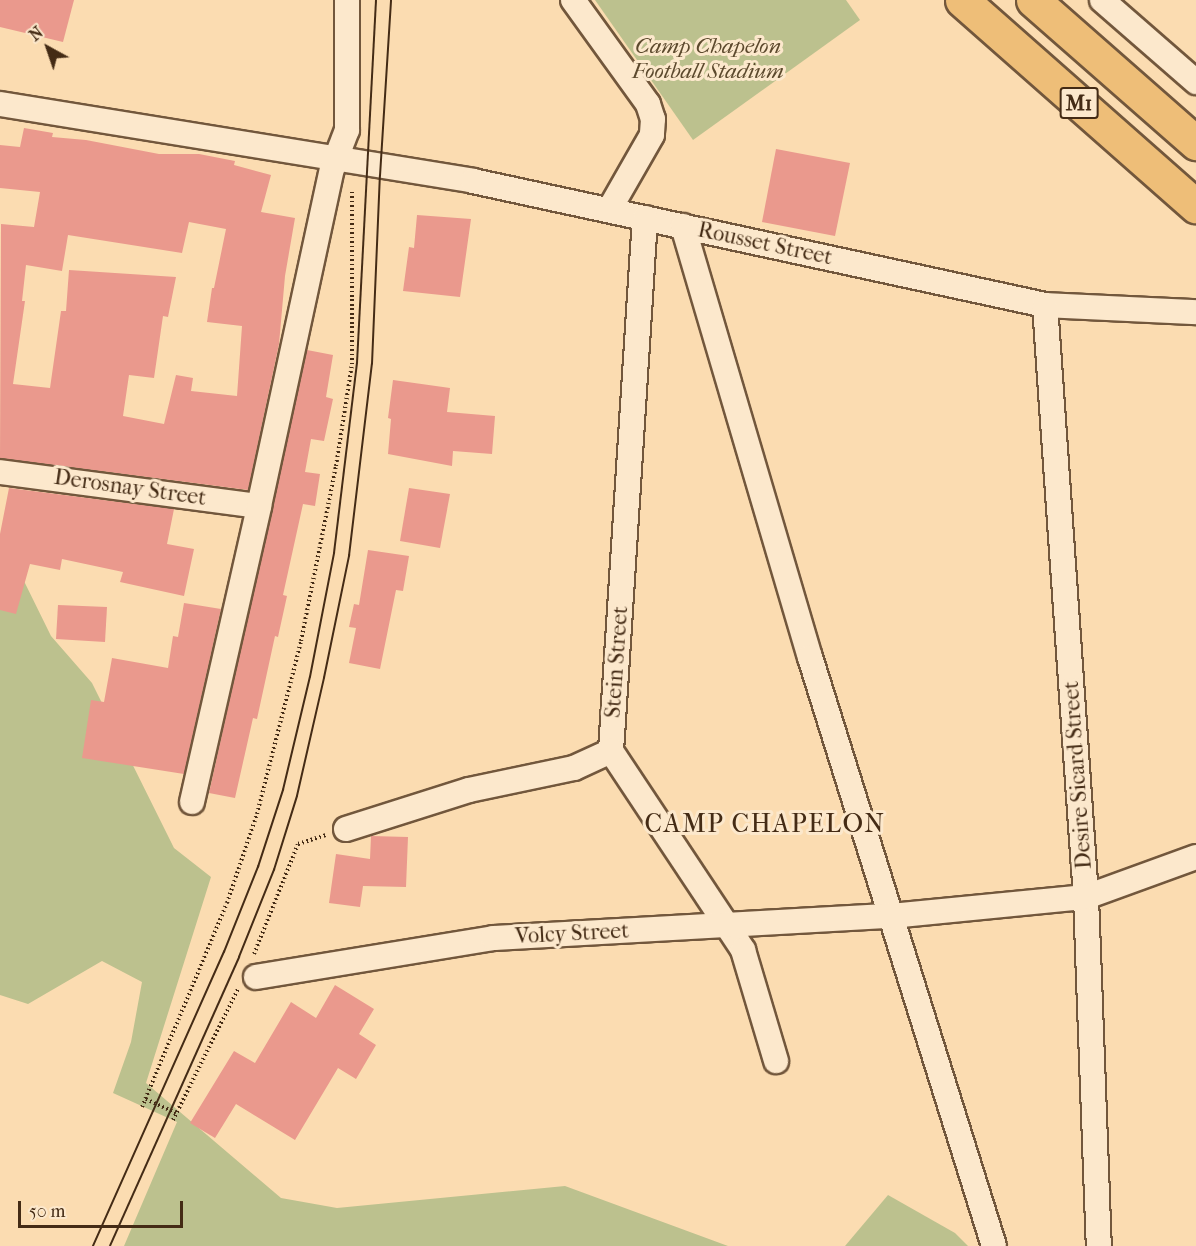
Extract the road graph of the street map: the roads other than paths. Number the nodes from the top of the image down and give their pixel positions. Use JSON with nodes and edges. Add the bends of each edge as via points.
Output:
{"nodes":[{"id":1,"x":347,"y":0,"type":"edge"},
{"id":2,"x":573,"y":0,"type":"edge"},
{"id":3,"x":962,"y":0,"type":"edge"},
{"id":4,"x":1034,"y":0,"type":"edge"},
{"id":5,"x":1102,"y":0,"type":"edge"},
{"id":6,"x":1196,"y":82,"type":"edge"},
{"id":7,"x":0,"y":105,"type":"edge"},
{"id":8,"x":1196,"y":143,"type":"edge"},
{"id":9,"x":335,"y":161,"type":"junction"},
{"id":10,"x":1196,"y":206,"type":"edge"},
{"id":11,"x":609,"y":210,"type":"junction"},
{"id":12,"x":645,"y":218,"type":"junction"},
{"id":13,"x":683,"y":226,"type":"junction"},
{"id":14,"x":1045,"y":305,"type":"junction"},
{"id":15,"x":1196,"y":312,"type":"edge"},
{"id":16,"x":0,"y":472,"type":"edge"},
{"id":17,"x":260,"y":506,"type":"junction"},
{"id":18,"x":611,"y":751,"type":"junction"},
{"id":19,"x":192,"y":802,"type":"dead end"},
{"id":20,"x":346,"y":829,"type":"road end"},
{"id":21,"x":1196,"y":857,"type":"edge"},
{"id":22,"x":1086,"y":897,"type":"junction"},
{"id":23,"x":891,"y":916,"type":"junction"},
{"id":24,"x":729,"y":925,"type":"junction"},
{"id":25,"x":250,"y":979,"type":"road end"},
{"id":26,"x":776,"y":1062,"type":"dead end"},
{"id":27,"x":994,"y":1246,"type":"edge"},
{"id":28,"x":1099,"y":1246,"type":"edge"}],
"edges":[{"from":1,"to":9,"type":"street","via":[[347,130]]},
{"from":2,"to":11,"type":"street","via":[[648,105],[653,119],[652,135]]},
{"from":3,"to":10,"type":"highway","number":"M1"},
{"from":4,"to":8,"type":"highway","number":"M1"},
{"from":5,"to":6,"type":"street"},
{"from":7,"to":9,"type":"street","name":"Rousset Street"},
{"from":9,"to":11,"type":"street","name":"Rousset Street","via":[[473,181]]},
{"from":9,"to":17,"type":"street"},
{"from":11,"to":12,"type":"street","name":"Rousset Street"},
{"from":12,"to":13,"type":"street","name":"Rousset Street"},
{"from":12,"to":18,"type":"street","name":"Stein Street"},
{"from":13,"to":14,"type":"street","name":"Rousset Street"},
{"from":13,"to":23,"type":"street"},
{"from":14,"to":15,"type":"street","name":"Rousset Street"},
{"from":14,"to":22,"type":"street","name":"Desire Sicard Street"},
{"from":16,"to":17,"type":"street","name":"Derosnay Street"},
{"from":17,"to":19,"type":"street"},
{"from":18,"to":20,"type":"street","via":[[574,768],[470,790]]},
{"from":18,"to":24,"type":"street","name":"Stein Street"},
{"from":21,"to":22,"type":"street","name":"Volcy Street"},
{"from":22,"to":23,"type":"street","name":"Volcy Street"},
{"from":22,"to":28,"type":"street","name":"Desire Sicard Street"},
{"from":23,"to":24,"type":"street","name":"Volcy Street"},
{"from":23,"to":27,"type":"street"},
{"from":24,"to":25,"type":"street","name":"Volcy Street","via":[[493,938]]},
{"from":24,"to":26,"type":"street","name":"Stein Street","via":[[743,950]]}]}
